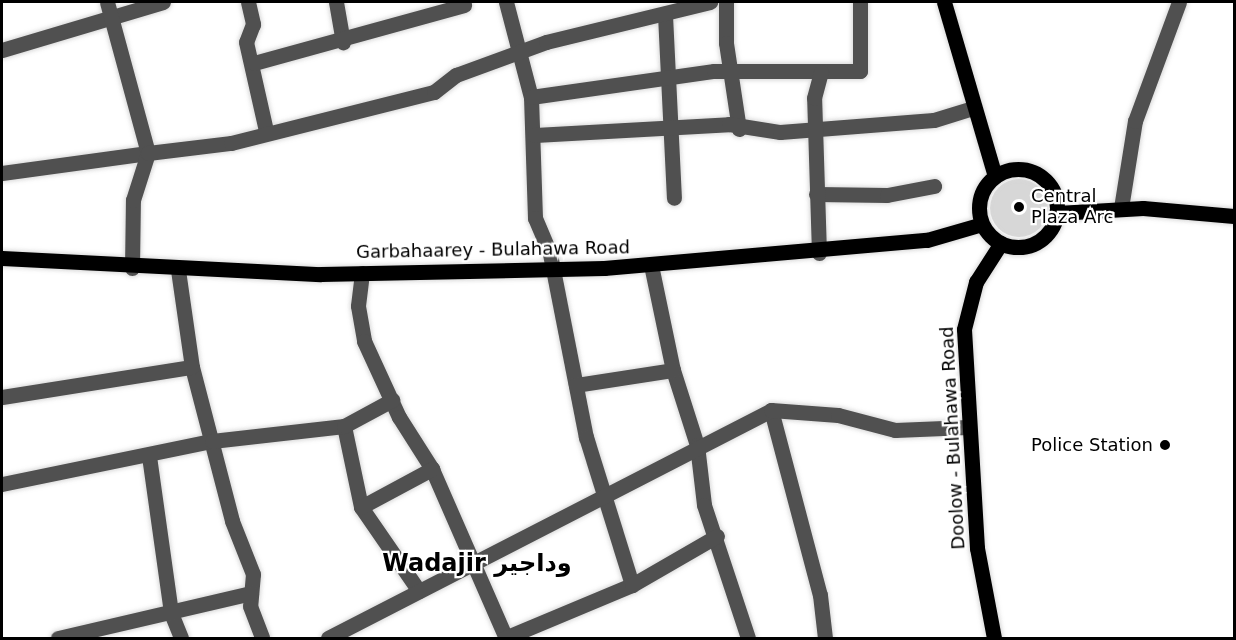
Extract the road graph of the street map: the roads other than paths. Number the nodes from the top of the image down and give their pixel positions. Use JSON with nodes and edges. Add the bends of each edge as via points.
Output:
{"nodes":[{"id":1,"x":163,"y":2,"type":"edge"},
{"id":2,"x":248,"y":2,"type":"edge"},
{"id":3,"x":336,"y":2,"type":"edge"},
{"id":4,"x":506,"y":2,"type":"edge"},
{"id":5,"x":710,"y":2,"type":"edge"},
{"id":6,"x":725,"y":2,"type":"edge"},
{"id":7,"x":860,"y":2,"type":"edge"},
{"id":8,"x":944,"y":2,"type":"edge"},
{"id":9,"x":1179,"y":2,"type":"edge"},
{"id":10,"x":464,"y":5,"type":"dead end"},
{"id":11,"x":109,"y":8,"type":"edge"},
{"id":12,"x":665,"y":15,"type":"junction"},
{"id":13,"x":343,"y":42,"type":"junction"},
{"id":14,"x":2,"y":50,"type":"edge"},
{"id":15,"x":520,"y":55,"type":"junction"},
{"id":16,"x":254,"y":63,"type":"junction"},
{"id":17,"x":732,"y":71,"type":"junction"},
{"id":18,"x":821,"y":72,"type":"junction"},
{"id":19,"x":668,"y":76,"type":"junction"},
{"id":20,"x":531,"y":97,"type":"junction"},
{"id":21,"x":973,"y":108,"type":"junction"},
{"id":22,"x":672,"y":126,"type":"junction"},
{"id":23,"x":815,"y":128,"type":"junction"},
{"id":24,"x":739,"y":129,"type":"junction"},
{"id":25,"x":266,"y":131,"type":"junction"},
{"id":26,"x":535,"y":135,"type":"junction"},
{"id":27,"x":148,"y":153,"type":"junction"},
{"id":28,"x":2,"y":173,"type":"edge"},
{"id":29,"x":995,"y":176,"type":"junction"},
{"id":30,"x":934,"y":186,"type":"dead end"},
{"id":31,"x":816,"y":194,"type":"junction"},
{"id":32,"x":674,"y":198,"type":"dead end"},
{"id":33,"x":1121,"y":208,"type":"junction"},
{"id":34,"x":1058,"y":213,"type":"junction"},
{"id":35,"x":1234,"y":216,"type":"edge"},
{"id":36,"x":982,"y":224,"type":"junction"},
{"id":37,"x":1001,"y":243,"type":"junction"},
{"id":38,"x":819,"y":253,"type":"junction"},
{"id":39,"x":2,"y":258,"type":"edge"},
{"id":40,"x":550,"y":266,"type":"junction"},
{"id":41,"x":651,"y":266,"type":"junction"},
{"id":42,"x":132,"y":268,"type":"junction"},
{"id":43,"x":178,"y":270,"type":"junction"},
{"id":44,"x":362,"y":273,"type":"junction"},
{"id":45,"x":192,"y":367,"type":"junction"},
{"id":46,"x":673,"y":370,"type":"junction"},
{"id":47,"x":576,"y":385,"type":"junction"},
{"id":48,"x":2,"y":397,"type":"edge"},
{"id":49,"x":392,"y":400,"type":"junction"},
{"id":50,"x":771,"y":410,"type":"junction"},
{"id":51,"x":344,"y":426,"type":"junction"},
{"id":52,"x":968,"y":427,"type":"junction"},
{"id":53,"x":212,"y":441,"type":"junction"},
{"id":54,"x":697,"y":445,"type":"junction"},
{"id":55,"x":149,"y":456,"type":"junction"},
{"id":56,"x":432,"y":470,"type":"junction"},
{"id":57,"x":2,"y":484,"type":"edge"},
{"id":58,"x":605,"y":498,"type":"junction"},
{"id":59,"x":361,"y":507,"type":"junction"},
{"id":60,"x":717,"y":536,"type":"junction"},
{"id":61,"x":472,"y":569,"type":"junction"},
{"id":62,"x":632,"y":585,"type":"junction"},
{"id":63,"x":419,"y":591,"type":"junction"},
{"id":64,"x":251,"y":593,"type":"junction"},
{"id":65,"x":171,"y":613,"type":"junction"},
{"id":66,"x":506,"y":638,"type":"edge"},
{"id":67,"x":58,"y":639,"type":"edge"},
{"id":68,"x":181,"y":639,"type":"edge"},
{"id":69,"x":262,"y":639,"type":"edge"},
{"id":70,"x":328,"y":639,"type":"edge"},
{"id":71,"x":748,"y":639,"type":"edge"},
{"id":72,"x":825,"y":639,"type":"edge"},
{"id":73,"x":994,"y":639,"type":"edge"}],
"edges":[{"from":1,"to":11,"type":"street"},
{"from":2,"to":16,"type":"street","via":[[253,24],[246,42]]},
{"from":3,"to":13,"type":"street"},
{"from":4,"to":15,"type":"street"},
{"from":5,"to":12,"type":"street"},
{"from":6,"to":17,"type":"street"},
{"from":7,"to":18,"type":"street","via":[[860,71]]},
{"from":8,"to":21,"type":"main road"},
{"from":9,"to":33,"type":"street","via":[[1135,122]]},
{"from":10,"to":13,"type":"street"},
{"from":11,"to":14,"type":"street"},
{"from":11,"to":27,"type":"street"},
{"from":12,"to":15,"type":"street","via":[[580,32]]},
{"from":12,"to":19,"type":"street"},
{"from":13,"to":16,"type":"street"},
{"from":15,"to":20,"type":"street"},
{"from":15,"to":25,"type":"street","via":[[456,75],[435,92]]},
{"from":16,"to":25,"type":"street"},
{"from":17,"to":18,"type":"street"},
{"from":17,"to":19,"type":"street"},
{"from":17,"to":24,"type":"street"},
{"from":18,"to":23,"type":"street"},
{"from":19,"to":20,"type":"street","via":[[643,85]]},
{"from":19,"to":22,"type":"street"},
{"from":20,"to":26,"type":"street"},
{"from":21,"to":23,"type":"street","via":[[934,120]]},
{"from":21,"to":29,"type":"main road"},
{"from":22,"to":24,"type":"street","via":[[729,124]]},
{"from":22,"to":26,"type":"street"},
{"from":22,"to":32,"type":"street"},
{"from":23,"to":24,"type":"street"},
{"from":23,"to":31,"type":"street"},
{"from":25,"to":27,"type":"street","via":[[210,148]]},
{"from":26,"to":40,"type":"street","via":[[535,219]]},
{"from":27,"to":28,"type":"street"},
{"from":27,"to":42,"type":"street","via":[[133,200]]},
{"from":29,"to":34,"type":"main road","via":[[1018,168],[1041,175],[1056,194]]},
{"from":29,"to":36,"type":"main road","via":[[980,197]]},
{"from":30,"to":31,"type":"street","via":[[887,195]]},
{"from":31,"to":38,"type":"street"},
{"from":33,"to":34,"type":"main road"},
{"from":33,"to":35,"type":"main road"},
{"from":34,"to":37,"type":"main road","via":[[1040,241],[1014,248]]},
{"from":36,"to":37,"type":"main road"},
{"from":36,"to":38,"type":"main road","name":"Garbahaarey - Bulahawa Road","via":[[927,240]]},
{"from":37,"to":52,"type":"main road","name":"Doolow - Bulahawa Road","via":[[976,282],[966,313]]},
{"from":38,"to":41,"type":"main road","name":"Garbahaarey - Bulahawa Road"},
{"from":39,"to":42,"type":"main road","name":"Garbahaarey - Bulahawa Road"},
{"from":40,"to":41,"type":"main road","name":"Garbahaarey - Bulahawa Road"},
{"from":40,"to":44,"type":"main road","name":"Garbahaarey - Bulahawa Road"},
{"from":40,"to":47,"type":"street"},
{"from":41,"to":46,"type":"street"},
{"from":42,"to":43,"type":"main road","name":"Garbahaarey - Bulahawa Road"},
{"from":43,"to":44,"type":"main road","name":"Garbahaarey - Bulahawa Road"},
{"from":43,"to":45,"type":"street"},
{"from":44,"to":49,"type":"street","via":[[358,306],[364,341]]},
{"from":45,"to":48,"type":"street"},
{"from":45,"to":53,"type":"street"},
{"from":46,"to":47,"type":"street"},
{"from":46,"to":54,"type":"street"},
{"from":47,"to":58,"type":"street"},
{"from":49,"to":51,"type":"street"},
{"from":49,"to":56,"type":"street"},
{"from":50,"to":52,"type":"street","via":[[838,415],[895,430]]},
{"from":50,"to":54,"type":"street"},
{"from":50,"to":72,"type":"street","via":[[820,595]]},
{"from":51,"to":53,"type":"street"},
{"from":51,"to":59,"type":"street"},
{"from":52,"to":73,"type":"main road","name":"Doolow - Bulahawa Road","via":[[977,548]]},
{"from":53,"to":55,"type":"street"},
{"from":53,"to":64,"type":"street","via":[[253,574]]},
{"from":54,"to":58,"type":"street"},
{"from":54,"to":60,"type":"street","via":[[699,484]]},
{"from":55,"to":57,"type":"street"},
{"from":55,"to":65,"type":"street"},
{"from":56,"to":59,"type":"street"},
{"from":56,"to":61,"type":"street"},
{"from":58,"to":61,"type":"street"},
{"from":58,"to":62,"type":"street"},
{"from":59,"to":63,"type":"street"},
{"from":60,"to":62,"type":"street"},
{"from":60,"to":71,"type":"street","via":[[735,613]]},
{"from":61,"to":63,"type":"street"},
{"from":61,"to":66,"type":"street"},
{"from":62,"to":66,"type":"street"},
{"from":63,"to":70,"type":"street"},
{"from":64,"to":65,"type":"street"},
{"from":64,"to":69,"type":"street"},
{"from":65,"to":67,"type":"street","via":[[125,619]]},
{"from":65,"to":68,"type":"street"}]}
